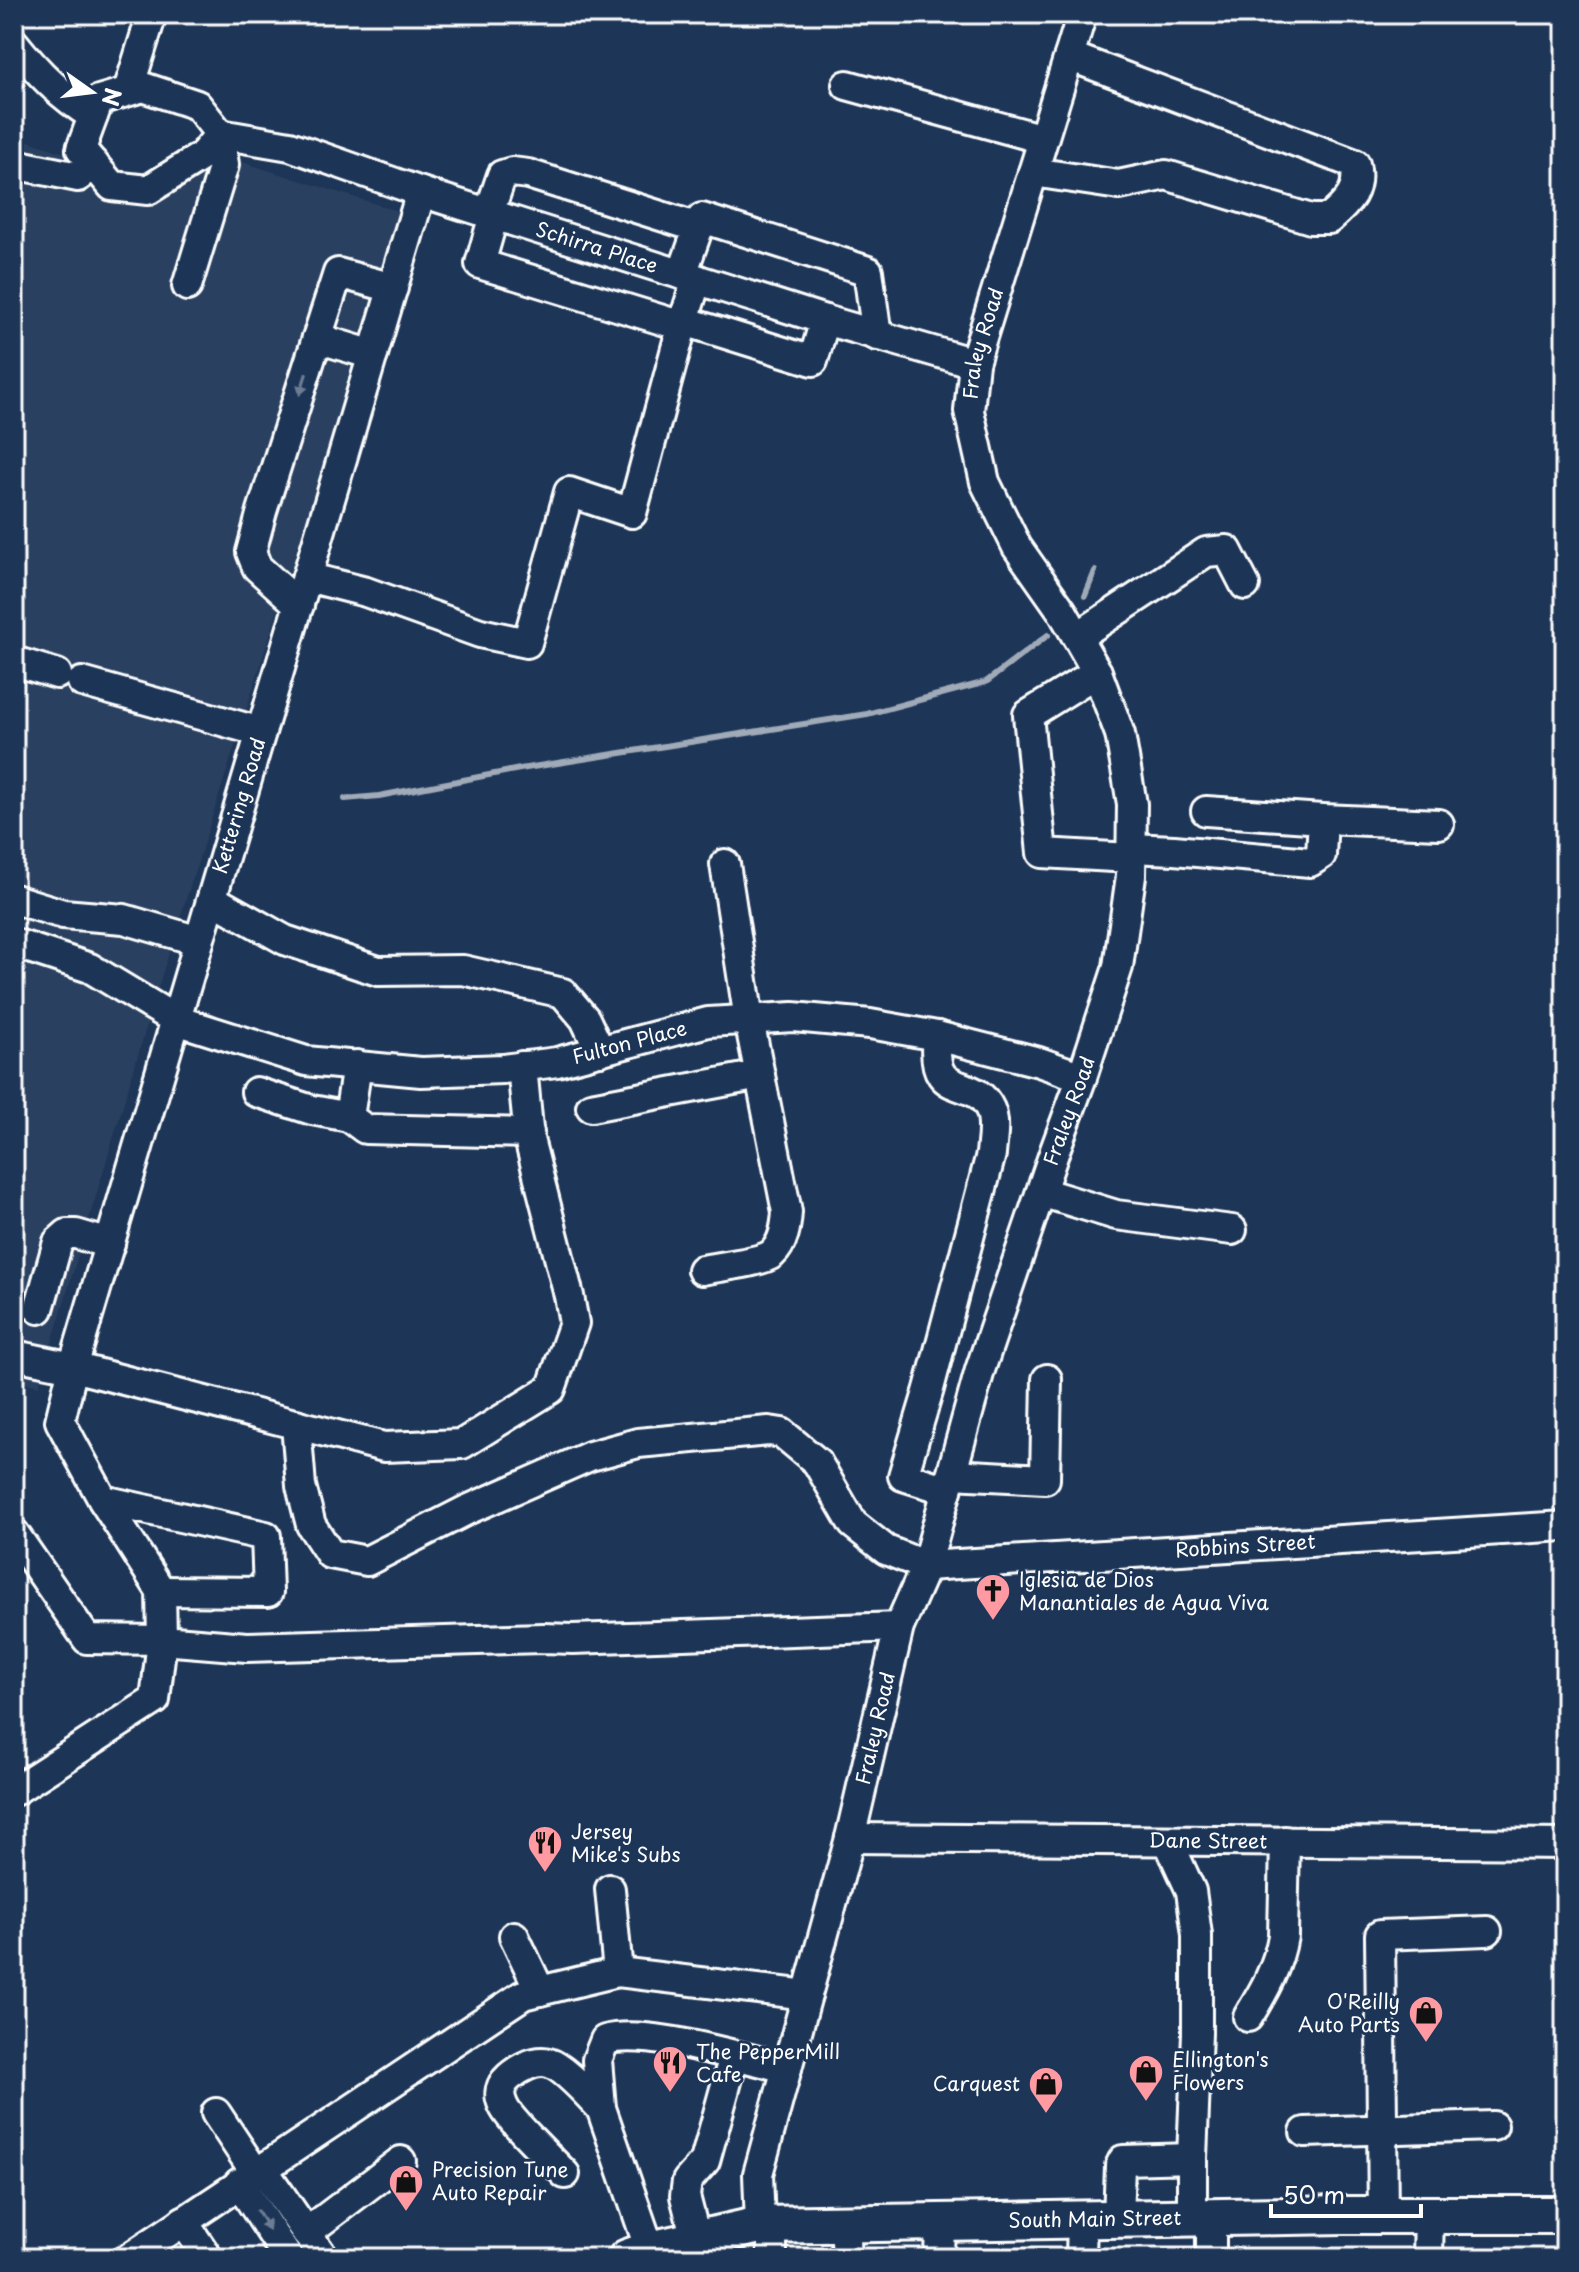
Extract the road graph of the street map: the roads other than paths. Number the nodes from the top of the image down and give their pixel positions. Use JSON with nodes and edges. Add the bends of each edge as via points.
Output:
{"nodes":[{"id":1,"x":152,"y":14,"type":"edge"},
{"id":2,"x":1082,"y":14,"type":"edge"},
{"id":3,"x":14,"y":43,"type":"edge"},
{"id":4,"x":1069,"y":56,"type":"junction"},
{"id":5,"x":847,"y":85,"type":"dead end"},
{"id":6,"x":128,"y":91,"type":"junction"},
{"id":7,"x":93,"y":116,"type":"junction"},
{"id":8,"x":220,"y":134,"type":"junction"},
{"id":9,"x":1043,"y":139,"type":"junction"},
{"id":10,"x":14,"y":164,"type":"edge"},
{"id":11,"x":94,"y":164,"type":"junction"},
{"id":12,"x":1033,"y":172,"type":"junction"},
{"id":13,"x":421,"y":192,"type":"junction"},
{"id":14,"x":491,"y":214,"type":"junction"},
{"id":15,"x":699,"y":228,"type":"junction"},
{"id":16,"x":690,"y":277,"type":"junction"},
{"id":17,"x":187,"y":286,"type":"dead end"},
{"id":18,"x":393,"y":288,"type":"junction"},
{"id":19,"x":825,"y":320,"type":"junction"},
{"id":20,"x":683,"y":324,"type":"junction"},
{"id":21,"x":877,"y":336,"type":"junction"},
{"id":22,"x":317,"y":338,"type":"junction"},
{"id":23,"x":373,"y":355,"type":"junction"},
{"id":24,"x":974,"y":363,"type":"junction"},
{"id":25,"x":307,"y":577,"type":"junction"},
{"id":26,"x":1245,"y":585,"type":"dead end"},
{"id":27,"x":299,"y":605,"type":"junction"},
{"id":28,"x":1077,"y":637,"type":"junction"},
{"id":29,"x":14,"y":661,"type":"edge"},
{"id":30,"x":1097,"y":672,"type":"junction"},
{"id":31,"x":261,"y":732,"type":"junction"},
{"id":32,"x":1206,"y":811,"type":"dead end"},
{"id":33,"x":1323,"y":819,"type":"junction"},
{"id":34,"x":1439,"y":824,"type":"dead end"},
{"id":35,"x":1131,"y":853,"type":"junction"},
{"id":36,"x":725,"y":864,"type":"dead end"},
{"id":37,"x":14,"y":899,"type":"edge"},
{"id":38,"x":212,"y":899,"type":"junction"},
{"id":39,"x":199,"y":941,"type":"junction"},
{"id":40,"x":14,"y":943,"type":"edge"},
{"id":41,"x":176,"y":1020,"type":"junction"},
{"id":42,"x":749,"y":1020,"type":"junction"},
{"id":43,"x":937,"y":1036,"type":"junction"},
{"id":44,"x":600,"y":1051,"type":"junction"},
{"id":45,"x":357,"y":1065,"type":"junction"},
{"id":46,"x":522,"y":1066,"type":"junction"},
{"id":47,"x":760,"y":1075,"type":"junction"},
{"id":48,"x":1082,"y":1077,"type":"junction"},
{"id":49,"x":256,"y":1092,"type":"dead end"},
{"id":50,"x":591,"y":1107,"type":"dead end"},
{"id":51,"x":349,"y":1117,"type":"junction"},
{"id":52,"x":529,"y":1133,"type":"junction"},
{"id":53,"x":1041,"y":1192,"type":"junction"},
{"id":54,"x":1232,"y":1230,"type":"dead end"},
{"id":55,"x":110,"y":1244,"type":"junction"},
{"id":56,"x":702,"y":1270,"type":"dead end"},
{"id":57,"x":39,"y":1309,"type":"dead end"},
{"id":58,"x":14,"y":1355,"type":"edge"},
{"id":59,"x":73,"y":1367,"type":"junction"},
{"id":60,"x":1047,"y":1379,"type":"dead end"},
{"id":61,"x":929,"y":1389,"type":"junction"},
{"id":62,"x":971,"y":1403,"type":"junction"},
{"id":63,"x":296,"y":1424,"type":"junction"},
{"id":64,"x":949,"y":1482,"type":"junction"},
{"id":65,"x":103,"y":1500,"type":"junction"},
{"id":66,"x":1565,"y":1526,"type":"edge"},
{"id":67,"x":14,"y":1533,"type":"edge"},
{"id":68,"x":926,"y":1566,"type":"junction"},
{"id":69,"x":161,"y":1591,"type":"junction"},
{"id":70,"x":899,"y":1627,"type":"junction"},
{"id":71,"x":162,"y":1640,"type":"junction"},
{"id":72,"x":14,"y":1791,"type":"edge"},
{"id":73,"x":850,"y":1838,"type":"junction"},
{"id":74,"x":1168,"y":1841,"type":"junction"},
{"id":75,"x":1285,"y":1841,"type":"junction"},
{"id":76,"x":1565,"y":1844,"type":"edge"},
{"id":77,"x":610,"y":1889,"type":"dead end"},
{"id":78,"x":1487,"y":1931,"type":"dead end"},
{"id":79,"x":514,"y":1936,"type":"dead end"},
{"id":80,"x":618,"y":1972,"type":"junction"},
{"id":81,"x":540,"y":1991,"type":"junction"},
{"id":82,"x":807,"y":1995,"type":"junction"},
{"id":83,"x":1248,"y":2017,"type":"dead end"},
{"id":84,"x":734,"y":2056,"type":"junction"},
{"id":85,"x":787,"y":2068,"type":"junction"},
{"id":86,"x":601,"y":2108,"type":"junction"},
{"id":87,"x":216,"y":2113,"type":"dead end"},
{"id":88,"x":1493,"y":2126,"type":"dead end"},
{"id":89,"x":1382,"y":2130,"type":"junction"},
{"id":90,"x":1305,"y":2132,"type":"dead end"},
{"id":91,"x":1192,"y":2158,"type":"junction"},
{"id":92,"x":401,"y":2161,"type":"dead end"},
{"id":93,"x":252,"y":2174,"type":"junction"},
{"id":94,"x":565,"y":2174,"type":"dead end"},
{"id":95,"x":1383,"y":2215,"type":"junction"},
{"id":96,"x":1429,"y":2215,"type":"junction"},
{"id":97,"x":1565,"y":2215,"type":"edge"},
{"id":98,"x":1201,"y":2217,"type":"junction"},
{"id":99,"x":1118,"y":2218,"type":"junction"},
{"id":100,"x":1082,"y":2219,"type":"junction"},
{"id":101,"x":183,"y":2221,"type":"junction"},
{"id":102,"x":940,"y":2222,"type":"junction"},
{"id":103,"x":768,"y":2236,"type":"edge"},
{"id":104,"x":696,"y":2239,"type":"junction"},
{"id":105,"x":846,"y":2241,"type":"edge"},
{"id":106,"x":313,"y":2243,"type":"edge"},
{"id":107,"x":639,"y":2254,"type":"edge"},
{"id":108,"x":284,"y":2257,"type":"edge"},
{"id":109,"x":129,"y":2258,"type":"edge"},
{"id":110,"x":208,"y":2258,"type":"edge"},
{"id":111,"x":939,"y":2258,"type":"edge"},
{"id":112,"x":1081,"y":2258,"type":"edge"},
{"id":113,"x":1211,"y":2258,"type":"edge"},
{"id":114,"x":1428,"y":2258,"type":"edge"}],
"edges":[{"from":1,"to":6,"type":"street"},
{"from":2,"to":4,"type":"street","name":"Fraley Road"},
{"from":3,"to":7,"type":"street","via":[[39,75]]},
{"from":4,"to":9,"type":"street","name":"Fraley Road"},
{"from":4,"to":12,"type":"street","via":[[1355,164],[1358,177],[1348,203],[1329,219],[1311,219],[1166,175],[1119,185]]},
{"from":5,"to":9,"type":"street"},
{"from":6,"to":7,"type":"street","via":[[99,100]]},
{"from":6,"to":8,"type":"street","via":[[143,87],[197,105]]},
{"from":7,"to":11,"type":"street","via":[[81,149]]},
{"from":8,"to":11,"type":"street","via":[[202,156],[148,190],[112,186]]},
{"from":8,"to":13,"type":"street","name":"Schirra Place","via":[[290,146]]},
{"from":8,"to":17,"type":"street","via":[[224,165]]},
{"from":9,"to":12,"type":"street","name":"Fraley Road"},
{"from":10,"to":11,"type":"street","via":[[78,177]]},
{"from":12,"to":24,"type":"street","name":"Fraley Road"},
{"from":13,"to":14,"type":"street","name":"Schirra Place"},
{"from":13,"to":18,"type":"street","name":"Kettering Road"},
{"from":14,"to":15,"type":"street","via":[[502,175],[512,172]]},
{"from":14,"to":16,"type":"street","name":"Schirra Place"},
{"from":14,"to":20,"type":"street","via":[[480,264]]},
{"from":15,"to":16,"type":"street"},
{"from":15,"to":21,"type":"street","via":[[702,218],[868,271]]},
{"from":16,"to":19,"type":"street","name":"Schirra Place"},
{"from":16,"to":20,"type":"street"},
{"from":18,"to":22,"type":"street","via":[[338,273]]},
{"from":18,"to":23,"type":"street","name":"Kettering Road"},
{"from":19,"to":20,"type":"street","via":[[813,361]]},
{"from":19,"to":21,"type":"street","name":"Schirra Place"},
{"from":20,"to":25,"type":"street","via":[[632,513],[569,492],[527,643]]},
{"from":21,"to":24,"type":"street","name":"Schirra Place"},
{"from":22,"to":23,"type":"street"},
{"from":22,"to":27,"type":"street","one_way":true,"via":[[251,552],[257,567]]},
{"from":23,"to":25,"type":"street","name":"Kettering Road"},
{"from":24,"to":28,"type":"street","name":"Fraley Road","via":[[969,411],[985,482],[1017,547]]},
{"from":25,"to":27,"type":"street","name":"Kettering Road"},
{"from":26,"to":28,"type":"street","via":[[1227,550],[1206,552]]},
{"from":27,"to":31,"type":"street","name":"Kettering Road"},
{"from":28,"to":30,"type":"street","name":"Fraley Road"},
{"from":29,"to":31,"type":"street"},
{"from":30,"to":35,"type":"street","name":"Fraley Road","via":[[1120,734],[1132,804]]},
{"from":30,"to":35,"type":"street","via":[[1028,715],[1042,853]]},
{"from":31,"to":38,"type":"street","name":"Kettering Road"},
{"from":32,"to":33,"type":"street"},
{"from":33,"to":34,"type":"street"},
{"from":33,"to":35,"type":"street","via":[[1321,855],[1310,862],[1174,850]]},
{"from":35,"to":48,"type":"street","name":"Fraley Road","via":[[1118,967]]},
{"from":36,"to":42,"type":"street"},
{"from":37,"to":39,"type":"street","via":[[63,914],[124,919]]},
{"from":38,"to":39,"type":"street","name":"Kettering Road"},
{"from":38,"to":44,"type":"street","via":[[285,940],[378,971],[463,970],[563,993],[585,1019]]},
{"from":39,"to":41,"type":"street","name":"Kettering Road"},
{"from":40,"to":41,"type":"street","name":"Fulton Place","via":[[90,968]]},
{"from":41,"to":45,"type":"street","name":"Fulton Place","via":[[306,1061]]},
{"from":41,"to":55,"type":"street","name":"Kettering Road"},
{"from":42,"to":43,"type":"street","name":"Fulton Place","via":[[793,1017]]},
{"from":42,"to":44,"type":"street","name":"Fulton Place","via":[[708,1022]]},
{"from":42,"to":47,"type":"street"},
{"from":43,"to":48,"type":"street","name":"Fulton Place"},
{"from":43,"to":61,"type":"street","via":[[934,1057],[939,1072],[977,1094],[990,1108],[994,1125],[991,1154]]},
{"from":44,"to":46,"type":"street","name":"Fulton Place"},
{"from":45,"to":46,"type":"street","name":"Fulton Place","via":[[421,1072]]},
{"from":45,"to":51,"type":"street"},
{"from":46,"to":52,"type":"street"},
{"from":47,"to":50,"type":"street"},
{"from":47,"to":56,"type":"street","via":[[787,1212],[785,1235],[764,1258]]},
{"from":48,"to":53,"type":"street","name":"Fraley Road"},
{"from":49,"to":51,"type":"street"},
{"from":51,"to":52,"type":"street","via":[[365,1129]]},
{"from":52,"to":63,"type":"street","via":[[574,1323],[551,1389],[462,1444],[384,1447]]},
{"from":53,"to":54,"type":"street","via":[[1116,1215]]},
{"from":53,"to":62,"type":"street","name":"Fraley Road"},
{"from":55,"to":57,"type":"street","via":[[76,1234],[58,1242]]},
{"from":55,"to":59,"type":"street","name":"Kettering Road"},
{"from":58,"to":59,"type":"street"},
{"from":59,"to":63,"type":"street"},
{"from":59,"to":65,"type":"street","name":"Kettering Road","via":[[60,1421]]},
{"from":60,"to":64,"type":"street","via":[[1045,1479]]},
{"from":61,"to":62,"type":"street"},
{"from":61,"to":64,"type":"street","via":[[903,1476]]},
{"from":62,"to":64,"type":"street","name":"Fraley Road"},
{"from":63,"to":68,"type":"street","via":[[301,1486],[311,1525],[330,1554],[367,1561],[590,1456],[638,1443],[769,1431],[782,1433],[817,1462],[853,1524],[886,1550]]},
{"from":64,"to":68,"type":"street","name":"Fraley Road"},
{"from":65,"to":69,"type":"street"},
{"from":65,"to":69,"type":"street","via":[[266,1536],[268,1592]]},
{"from":66,"to":68,"type":"street","name":"Robbins Street"},
{"from":67,"to":71,"type":"street","via":[[87,1639]]},
{"from":68,"to":70,"type":"street","name":"Fraley Road"},
{"from":69,"to":71,"type":"street"},
{"from":70,"to":71,"type":"street","via":[[247,1647]]},
{"from":70,"to":73,"type":"street","name":"Fraley Road"},
{"from":71,"to":72,"type":"street","via":[[155,1700]]},
{"from":73,"to":74,"type":"street","name":"Dane Street"},
{"from":73,"to":82,"type":"street","name":"Fraley Road"},
{"from":74,"to":75,"type":"street","name":"Dane Street"},
{"from":74,"to":91,"type":"street","via":[[1191,1891],[1197,1935]]},
{"from":75,"to":76,"type":"street","name":"Dane Street"},
{"from":75,"to":83,"type":"street","via":[[1281,1951]]},
{"from":77,"to":80,"type":"street"},
{"from":78,"to":89,"type":"street","via":[[1380,1935]]},
{"from":79,"to":81,"type":"street"},
{"from":80,"to":81,"type":"street"},
{"from":80,"to":82,"type":"street"},
{"from":81,"to":93,"type":"street","via":[[523,1995]]},
{"from":82,"to":85,"type":"street","name":"Fraley Road"},
{"from":84,"to":85,"type":"street"},
{"from":84,"to":86,"type":"street","via":[[620,2036],[605,2040],[597,2060]]},
{"from":84,"to":104,"type":"street","via":[[705,2161],[687,2181],[685,2196]]},
{"from":85,"to":103,"type":"street","name":"Fraley Road","via":[[758,2174]]},
{"from":86,"to":94,"type":"street","via":[[550,2063],[517,2070],[504,2081],[499,2092],[504,2108]]},
{"from":86,"to":107,"type":"street"},
{"from":87,"to":93,"type":"street"},
{"from":88,"to":89,"type":"street"},
{"from":89,"to":90,"type":"street"},
{"from":89,"to":95,"type":"street"},
{"from":91,"to":98,"type":"street"},
{"from":91,"to":99,"type":"street","via":[[1123,2160]]},
{"from":92,"to":106,"type":"street"},
{"from":93,"to":101,"type":"street"},
{"from":93,"to":106,"type":"street"},
{"from":93,"to":108,"type":"street","one_way":true},
{"from":95,"to":96,"type":"main road","name":"South Main Street"},
{"from":95,"to":98,"type":"main road","name":"South Main Street"},
{"from":96,"to":97,"type":"main road","name":"South Main Street"},
{"from":96,"to":114,"type":"street"},
{"from":98,"to":99,"type":"main road","name":"South Main Street"},
{"from":98,"to":113,"type":"street"},
{"from":99,"to":100,"type":"main road","name":"South Main Street"},
{"from":100,"to":102,"type":"main road","name":"South Main Street"},
{"from":100,"to":112,"type":"street"},
{"from":101,"to":109,"type":"street"},
{"from":101,"to":110,"type":"street"},
{"from":102,"to":105,"type":"main road","name":"South Main Street"},
{"from":102,"to":111,"type":"street"},
{"from":103,"to":104,"type":"main road","name":"South Main Street"},
{"from":103,"to":105,"type":"main road","name":"South Main Street"},
{"from":104,"to":107,"type":"main road","name":"South Main Street"},
{"from":106,"to":108,"type":"street"}]}
